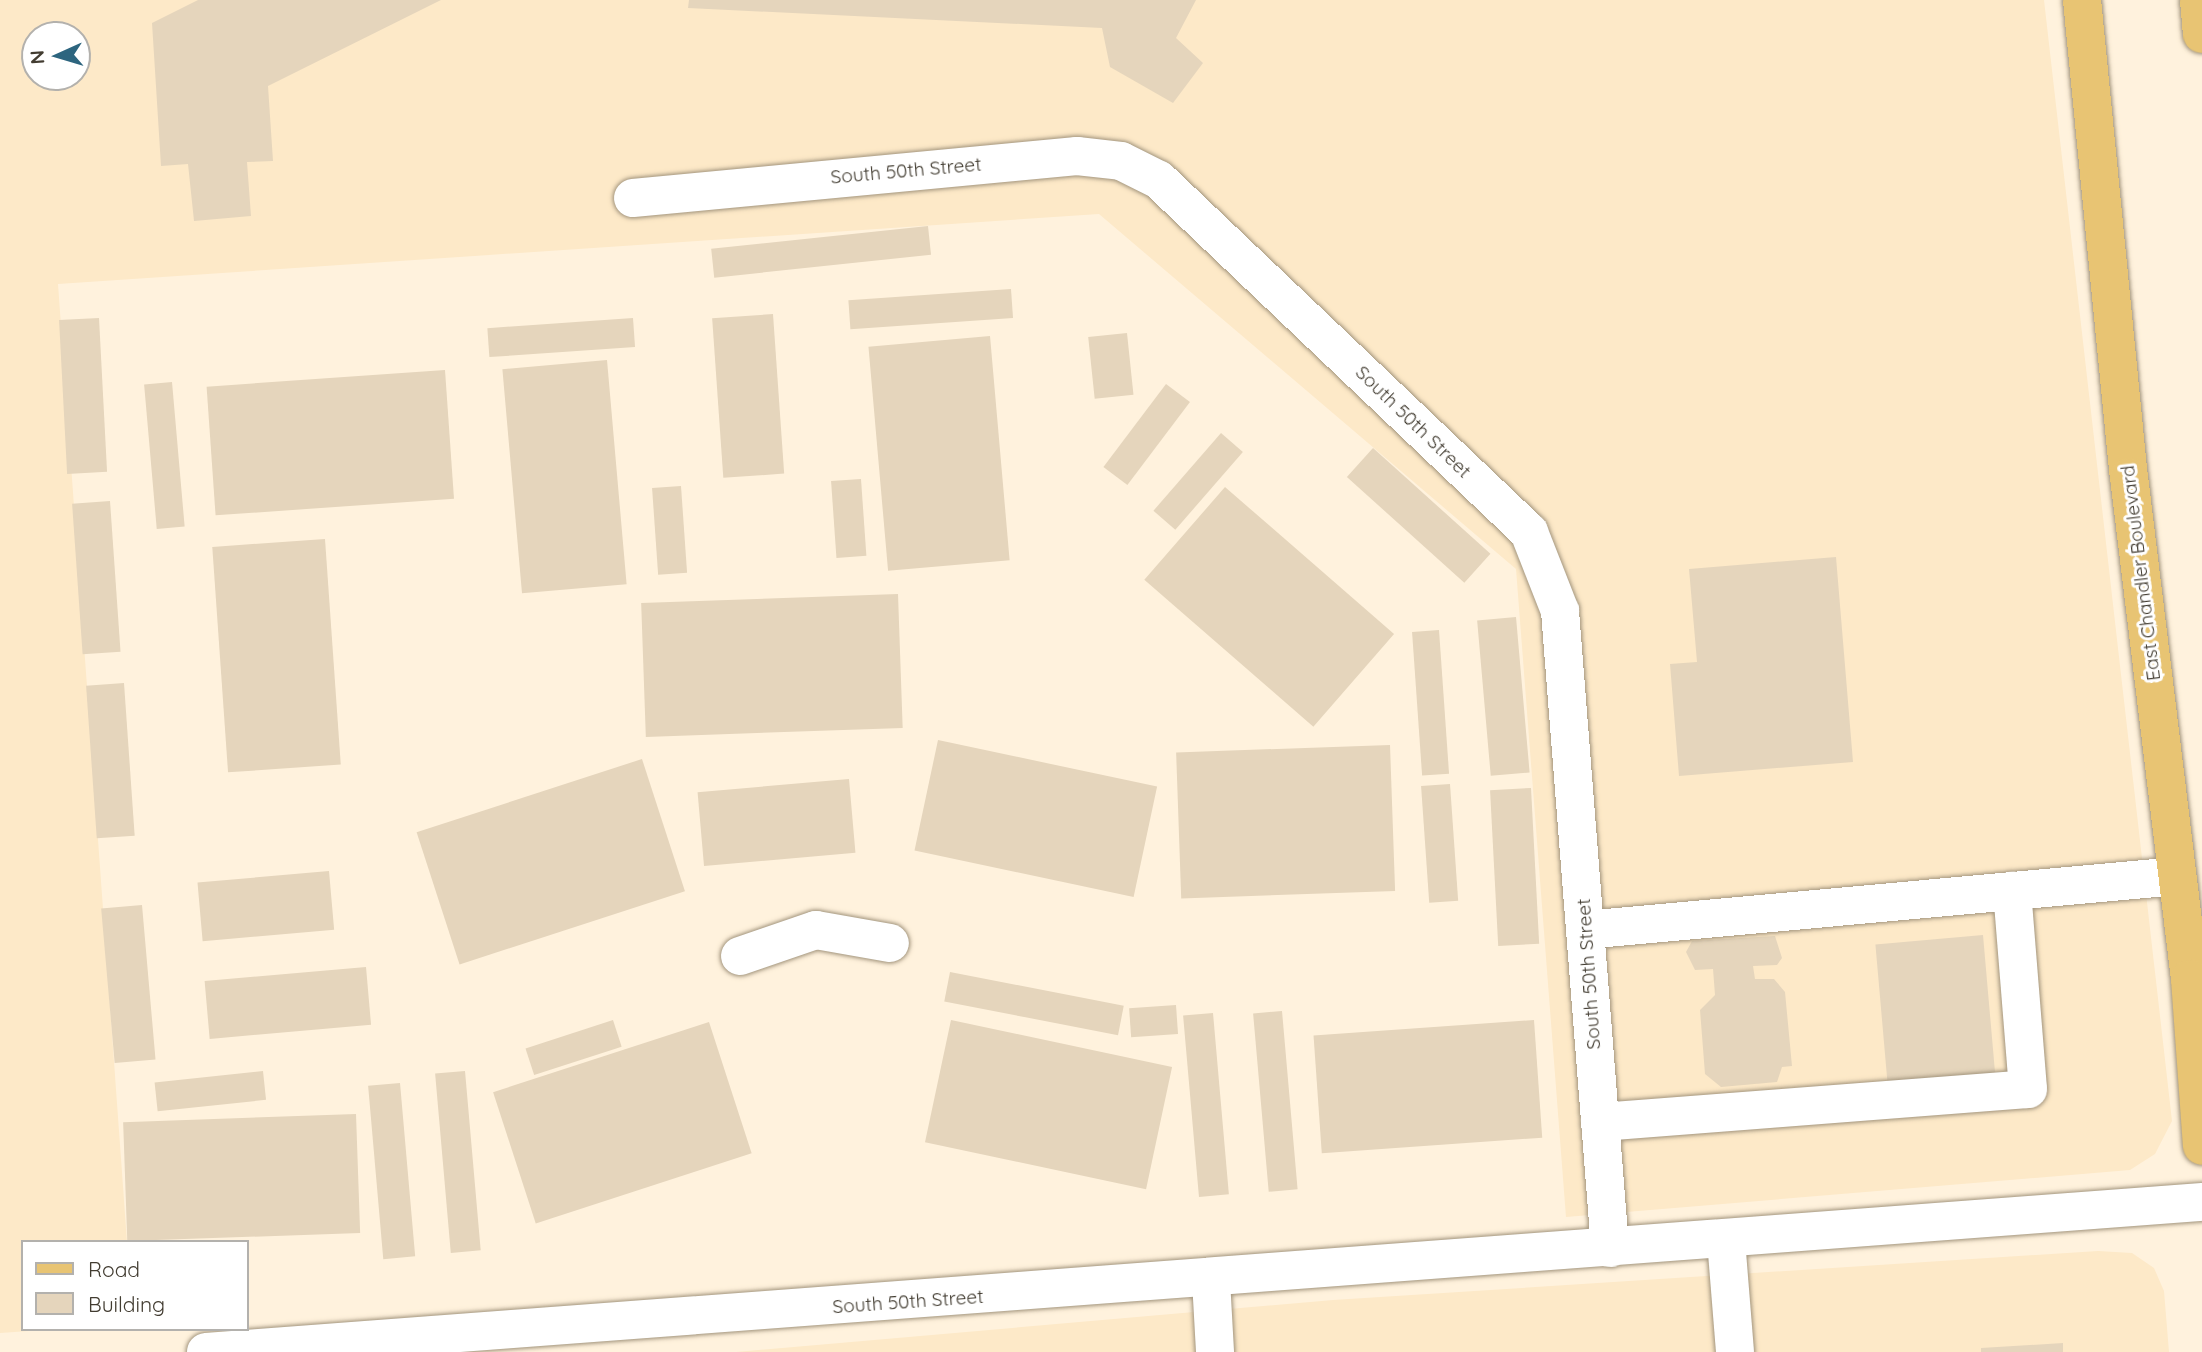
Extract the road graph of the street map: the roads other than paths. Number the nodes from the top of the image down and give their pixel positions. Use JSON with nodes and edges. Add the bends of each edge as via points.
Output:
{"nodes":[{"id":1,"x":2082,"y":0,"type":"edge"},
{"id":2,"x":2199,"y":0,"type":"edge"},
{"id":3,"x":2202,"y":34,"type":"edge"},
{"id":4,"x":633,"y":198,"type":"dead end"},
{"id":5,"x":2177,"y":876,"type":"junction"},
{"id":6,"x":2012,"y":891,"type":"junction"},
{"id":7,"x":1585,"y":930,"type":"junction"},
{"id":8,"x":890,"y":943,"type":"dead end"},
{"id":9,"x":740,"y":956,"type":"dead end"},
{"id":10,"x":1600,"y":1122,"type":"junction"},
{"id":11,"x":2202,"y":1146,"type":"edge"},
{"id":12,"x":2202,"y":1202,"type":"edge"},
{"id":13,"x":1726,"y":1240,"type":"junction"},
{"id":14,"x":1610,"y":1248,"type":"junction"},
{"id":15,"x":1211,"y":1280,"type":"junction"},
{"id":16,"x":206,"y":1352,"type":"edge"},
{"id":17,"x":1215,"y":1352,"type":"edge"},
{"id":18,"x":1735,"y":1352,"type":"edge"}],
"edges":[{"from":1,"to":5,"type":"main road","name":"East Chandler Boulevard","via":[[2129,477]]},
{"from":2,"to":3,"type":"main road"},
{"from":4,"to":7,"type":"street","name":"South 50th Street","via":[[1077,156],[1121,161],[1159,180],[1529,532],[1560,611]]},
{"from":5,"to":6,"type":"street"},
{"from":5,"to":11,"type":"main road","name":"East Chandler Boulevard"},
{"from":6,"to":7,"type":"street"},
{"from":6,"to":10,"type":"street","via":[[2028,1089]]},
{"from":7,"to":10,"type":"street","name":"South 50th Street"},
{"from":8,"to":9,"type":"street","via":[[816,930]]},
{"from":10,"to":14,"type":"street","name":"South 50th Street"},
{"from":12,"to":13,"type":"street","name":"South 50th Street"},
{"from":13,"to":14,"type":"street","name":"South 50th Street"},
{"from":13,"to":18,"type":"street"},
{"from":14,"to":15,"type":"street","name":"South 50th Street"},
{"from":15,"to":16,"type":"street","name":"South 50th Street"},
{"from":15,"to":17,"type":"street"}]}
